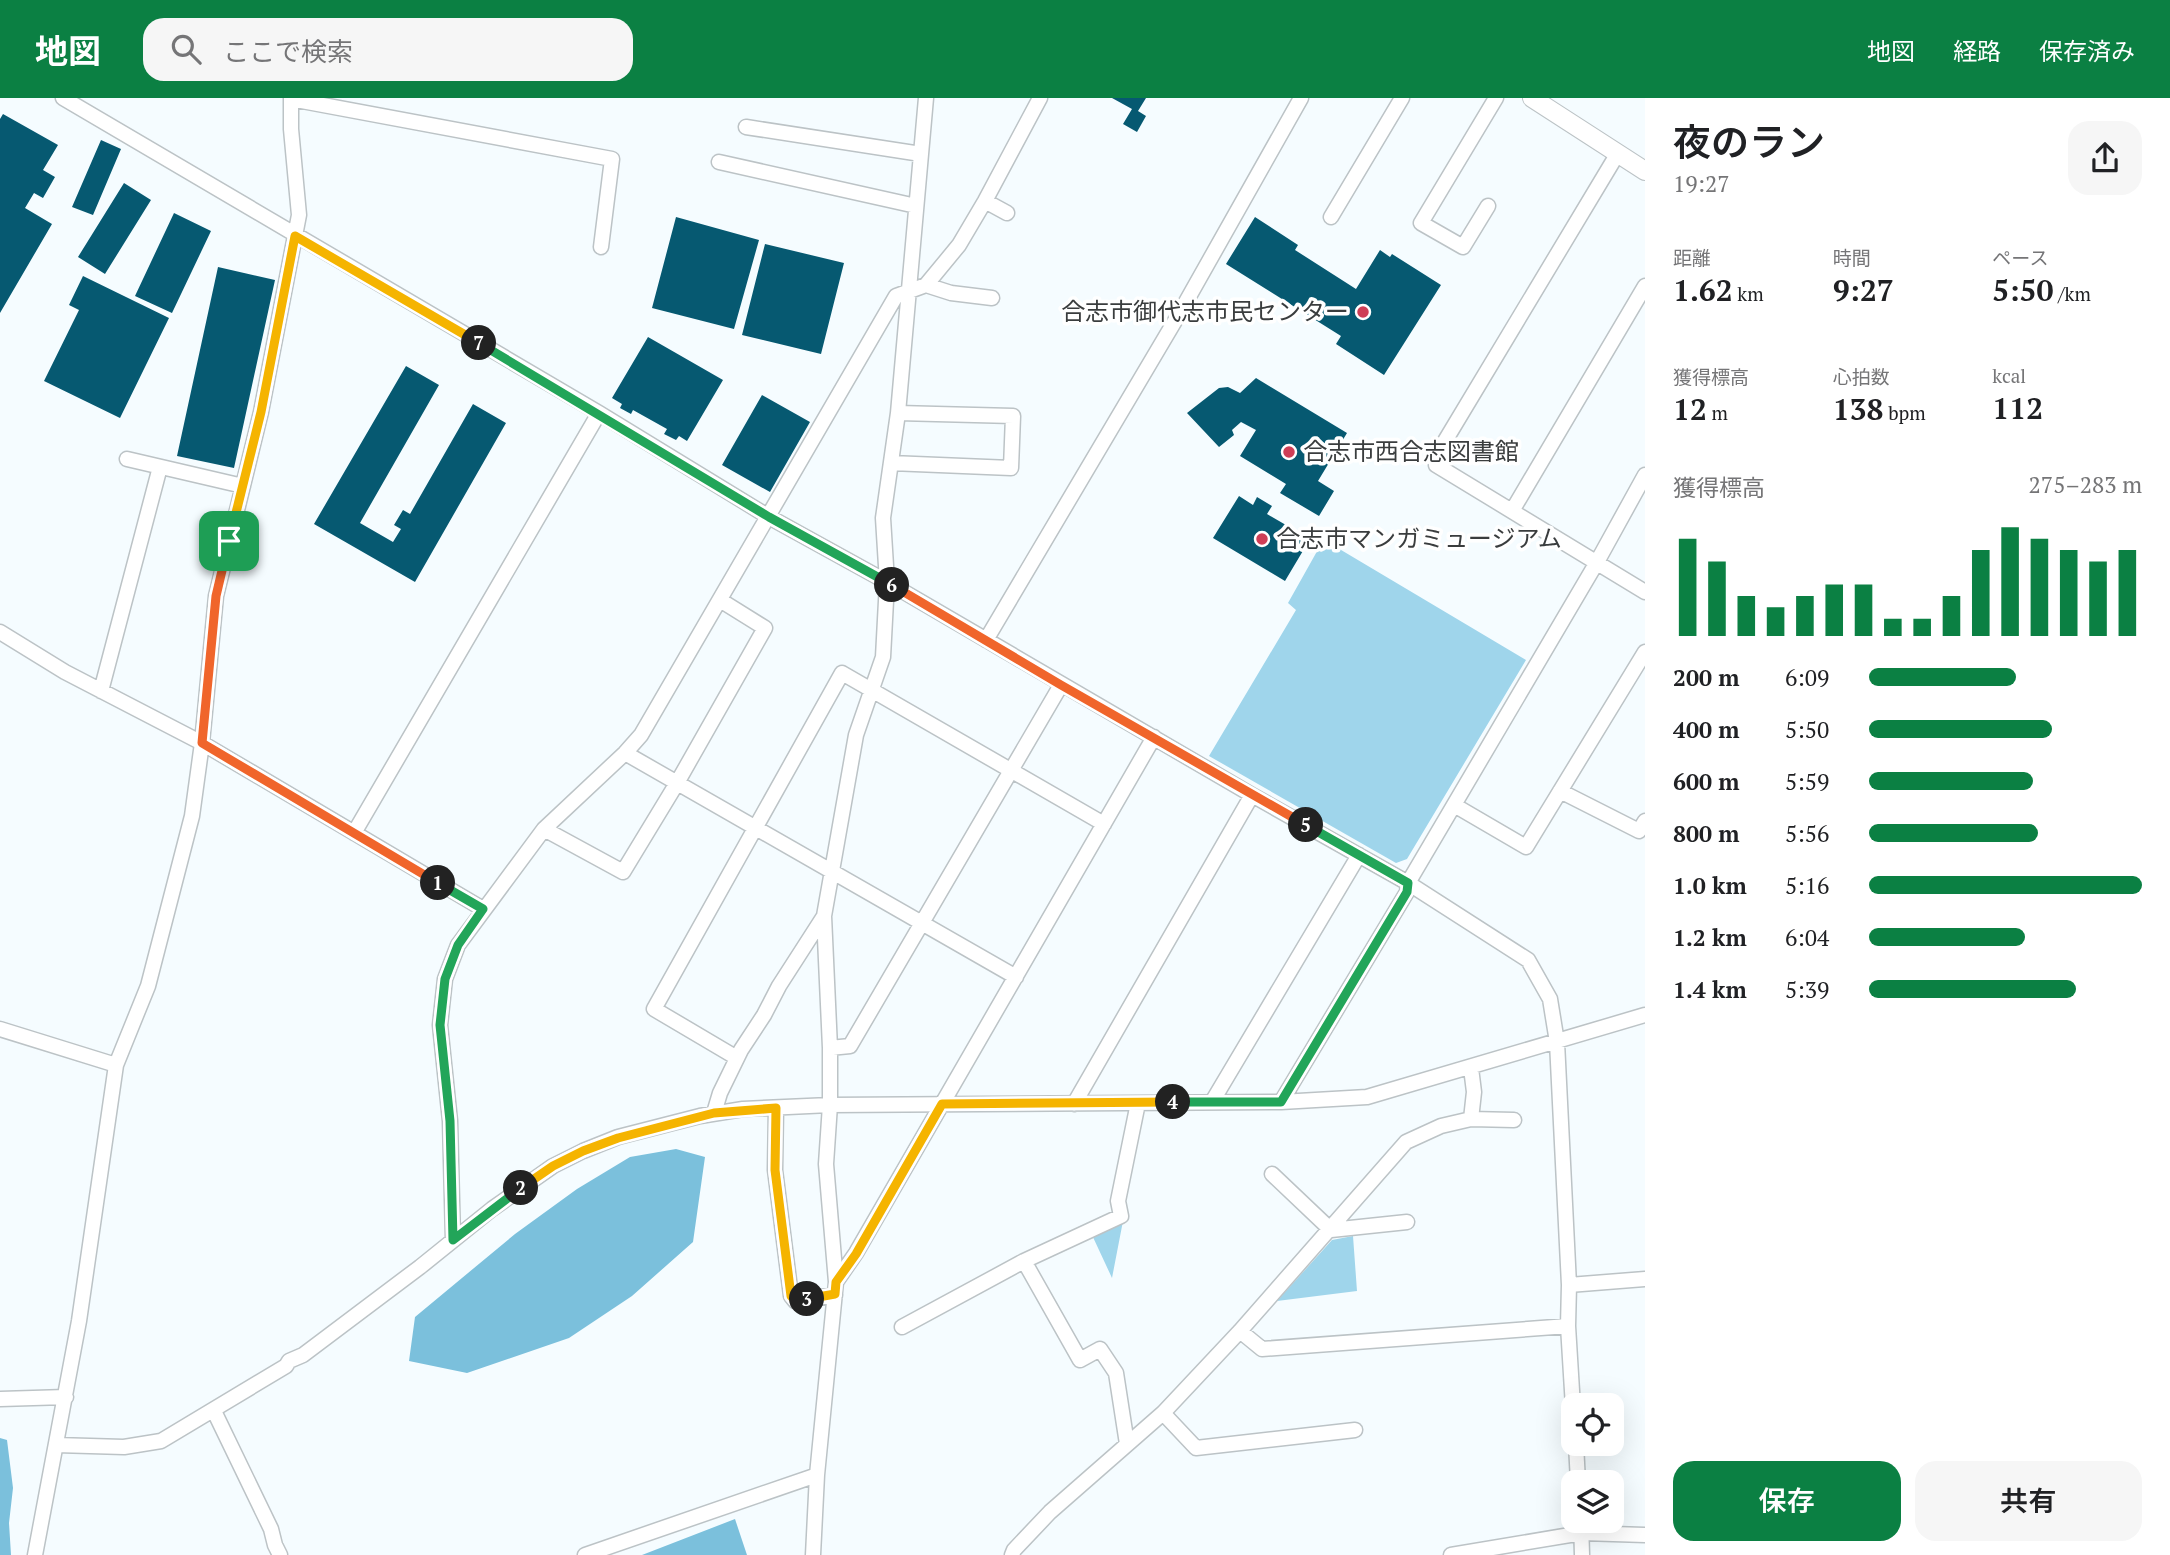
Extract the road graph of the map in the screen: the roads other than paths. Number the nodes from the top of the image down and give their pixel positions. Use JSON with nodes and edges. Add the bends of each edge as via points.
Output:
{"nodes":[{"id":1,"x":63,"y":98,"type":"edge"},
{"id":2,"x":926,"y":98,"type":"edge"},
{"id":3,"x":1040,"y":98,"type":"edge"},
{"id":4,"x":1301,"y":98,"type":"edge"},
{"id":5,"x":1402,"y":98,"type":"edge"},
{"id":6,"x":1496,"y":98,"type":"edge"},
{"id":7,"x":1532,"y":98,"type":"edge"},
{"id":8,"x":291,"y":99,"type":"edge"},
{"id":9,"x":746,"y":127,"type":"dead end"},
{"id":10,"x":1618,"y":153,"type":"junction"},
{"id":11,"x":921,"y":154,"type":"junction"},
{"id":12,"x":719,"y":162,"type":"dead end"},
{"id":13,"x":1645,"y":171,"type":"edge"},
{"id":14,"x":985,"y":201,"type":"junction"},
{"id":15,"x":916,"y":206,"type":"junction"},
{"id":16,"x":1488,"y":206,"type":"dead end"},
{"id":17,"x":1007,"y":213,"type":"dead end"},
{"id":18,"x":1331,"y":216,"type":"dead end"},
{"id":19,"x":295,"y":236,"type":"junction"},
{"id":20,"x":601,"y":247,"type":"dead end"},
{"id":21,"x":926,"y":285,"type":"junction"},
{"id":22,"x":1645,"y":286,"type":"edge"},
{"id":23,"x":908,"y":292,"type":"junction"},
{"id":24,"x":992,"y":298,"type":"dead end"},
{"id":25,"x":898,"y":413,"type":"junction"},
{"id":26,"x":599,"y":414,"type":"junction"},
{"id":27,"x":127,"y":459,"type":"dead end"},
{"id":28,"x":891,"y":463,"type":"junction"},
{"id":29,"x":160,"y":467,"type":"junction"},
{"id":30,"x":1645,"y":475,"type":"edge"},
{"id":31,"x":243,"y":486,"type":"junction"},
{"id":32,"x":1512,"y":511,"type":"junction"},
{"id":33,"x":769,"y":517,"type":"junction"},
{"id":34,"x":1597,"y":562,"type":"junction"},
{"id":35,"x":887,"y":582,"type":"junction"},
{"id":36,"x":1645,"y":592,"type":"edge"},
{"id":37,"x":720,"y":600,"type":"junction"},
{"id":38,"x":0,"y":632,"type":"edge"},
{"id":39,"x":986,"y":640,"type":"junction"},
{"id":40,"x":1645,"y":652,"type":"edge"},
{"id":41,"x":1061,"y":685,"type":"junction"},
{"id":42,"x":872,"y":690,"type":"junction"},
{"id":43,"x":101,"y":691,"type":"junction"},
{"id":44,"x":1154,"y":737,"type":"junction"},
{"id":45,"x":202,"y":743,"type":"junction"},
{"id":46,"x":625,"y":753,"type":"junction"},
{"id":47,"x":1011,"y":771,"type":"junction"},
{"id":48,"x":677,"y":783,"type":"junction"},
{"id":49,"x":1560,"y":791,"type":"junction"},
{"id":50,"x":1252,"y":795,"type":"junction"},
{"id":51,"x":1454,"y":805,"type":"junction"},
{"id":52,"x":1645,"y":821,"type":"edge"},
{"id":53,"x":1104,"y":824,"type":"junction"},
{"id":54,"x":756,"y":827,"type":"junction"},
{"id":55,"x":544,"y":829,"type":"junction"},
{"id":56,"x":354,"y":833,"type":"junction"},
{"id":57,"x":1359,"y":855,"type":"junction"},
{"id":58,"x":832,"y":873,"type":"junction"},
{"id":59,"x":1408,"y":883,"type":"junction"},
{"id":60,"x":483,"y":909,"type":"junction"},
{"id":61,"x":824,"y":916,"type":"junction"},
{"id":62,"x":922,"y":924,"type":"junction"},
{"id":63,"x":1016,"y":977,"type":"junction"},
{"id":64,"x":1645,"y":1015,"type":"edge"},
{"id":65,"x":0,"y":1030,"type":"edge"},
{"id":66,"x":1558,"y":1042,"type":"junction"},
{"id":67,"x":830,"y":1048,"type":"junction"},
{"id":68,"x":737,"y":1058,"type":"junction"},
{"id":69,"x":116,"y":1065,"type":"junction"},
{"id":70,"x":1471,"y":1068,"type":"junction"},
{"id":71,"x":1212,"y":1102,"type":"junction"},
{"id":72,"x":1281,"y":1102,"type":"junction"},
{"id":73,"x":1138,"y":1103,"type":"junction"},
{"id":74,"x":942,"y":1104,"type":"junction"},
{"id":75,"x":1074,"y":1104,"type":"junction"},
{"id":76,"x":830,"y":1105,"type":"junction"},
{"id":77,"x":776,"y":1108,"type":"junction"},
{"id":78,"x":714,"y":1113,"type":"junction"},
{"id":79,"x":1471,"y":1119,"type":"junction"},
{"id":80,"x":1514,"y":1120,"type":"dead end"},
{"id":81,"x":1272,"y":1174,"type":"dead end"},
{"id":82,"x":1407,"y":1222,"type":"dead end"},
{"id":83,"x":1331,"y":1230,"type":"junction"},
{"id":84,"x":453,"y":1240,"type":"junction"},
{"id":85,"x":1024,"y":1261,"type":"junction"},
{"id":86,"x":1645,"y":1279,"type":"edge"},
{"id":87,"x":1569,"y":1285,"type":"junction"},
{"id":88,"x":836,"y":1288,"type":"junction"},
{"id":89,"x":1568,"y":1326,"type":"junction"},
{"id":90,"x":902,"y":1327,"type":"dead end"},
{"id":91,"x":1240,"y":1331,"type":"junction"},
{"id":92,"x":1572,"y":1393,"type":"edge"},
{"id":93,"x":66,"y":1397,"type":"junction"},
{"id":94,"x":0,"y":1399,"type":"edge"},
{"id":95,"x":214,"y":1411,"type":"junction"},
{"id":96,"x":1163,"y":1413,"type":"junction"},
{"id":97,"x":1355,"y":1430,"type":"dead end"},
{"id":98,"x":1128,"y":1444,"type":"junction"},
{"id":99,"x":56,"y":1446,"type":"junction"},
{"id":100,"x":817,"y":1475,"type":"junction"},
{"id":101,"x":1624,"y":1532,"type":"edge"},
{"id":102,"x":1563,"y":1533,"type":"edge"},
{"id":103,"x":1581,"y":1533,"type":"edge"},
{"id":104,"x":1645,"y":1535,"type":"edge"},
{"id":105,"x":1516,"y":1549,"type":"edge"},
{"id":106,"x":35,"y":1555,"type":"edge"},
{"id":107,"x":281,"y":1555,"type":"edge"},
{"id":108,"x":585,"y":1555,"type":"edge"},
{"id":109,"x":813,"y":1555,"type":"edge"},
{"id":110,"x":1012,"y":1555,"type":"edge"},
{"id":111,"x":1451,"y":1555,"type":"edge"},
{"id":112,"x":1582,"y":1555,"type":"edge"}],
"edges":[{"from":1,"to":19,"type":"street"},
{"from":2,"to":11,"type":"street"},
{"from":3,"to":14,"type":"street"},
{"from":4,"to":39,"type":"street"},
{"from":5,"to":18,"type":"street"},
{"from":6,"to":16,"type":"street","via":[[1421,223],[1463,247]]},
{"from":7,"to":10,"type":"street"},
{"from":8,"to":19,"type":"street","via":[[299,215]]},
{"from":8,"to":20,"type":"street","via":[[612,159]]},
{"from":9,"to":11,"type":"street"},
{"from":10,"to":13,"type":"street"},
{"from":10,"to":32,"type":"street","via":[[1436,456],[1436,466]]},
{"from":11,"to":15,"type":"street"},
{"from":12,"to":15,"type":"street"},
{"from":14,"to":17,"type":"street"},
{"from":14,"to":21,"type":"street","via":[[959,245]]},
{"from":15,"to":23,"type":"street"},
{"from":19,"to":26,"type":"street"},
{"from":19,"to":31,"type":"street"},
{"from":21,"to":23,"type":"street"},
{"from":21,"to":24,"type":"street"},
{"from":22,"to":32,"type":"street"},
{"from":23,"to":25,"type":"street"},
{"from":23,"to":33,"type":"street","via":[[896,296]]},
{"from":25,"to":28,"type":"street"},
{"from":25,"to":28,"type":"street","via":[[1013,416],[1011,468]]},
{"from":26,"to":33,"type":"street"},
{"from":26,"to":56,"type":"street"},
{"from":27,"to":29,"type":"street"},
{"from":28,"to":35,"type":"street","via":[[883,518]]},
{"from":29,"to":31,"type":"street"},
{"from":29,"to":43,"type":"street"},
{"from":30,"to":34,"type":"street"},
{"from":31,"to":45,"type":"street","via":[[216,596]]},
{"from":32,"to":34,"type":"street"},
{"from":33,"to":35,"type":"street"},
{"from":33,"to":37,"type":"street"},
{"from":34,"to":36,"type":"street"},
{"from":34,"to":51,"type":"street"},
{"from":35,"to":39,"type":"street"},
{"from":35,"to":42,"type":"street","via":[[883,657]]},
{"from":37,"to":46,"type":"street","via":[[641,735]]},
{"from":37,"to":48,"type":"street","via":[[765,628]]},
{"from":38,"to":43,"type":"street"},
{"from":39,"to":41,"type":"street"},
{"from":40,"to":49,"type":"street"},
{"from":41,"to":44,"type":"street"},
{"from":41,"to":47,"type":"street"},
{"from":42,"to":47,"type":"street"},
{"from":42,"to":54,"type":"street","via":[[842,673]]},
{"from":42,"to":58,"type":"street","via":[[856,735]]},
{"from":43,"to":45,"type":"street"},
{"from":44,"to":50,"type":"street"},
{"from":44,"to":53,"type":"street"},
{"from":45,"to":56,"type":"street"},
{"from":45,"to":69,"type":"street","via":[[192,816],[148,986]]},
{"from":46,"to":48,"type":"street"},
{"from":46,"to":55,"type":"street"},
{"from":47,"to":53,"type":"street"},
{"from":47,"to":62,"type":"street"},
{"from":48,"to":54,"type":"street"},
{"from":48,"to":55,"type":"street","via":[[623,872]]},
{"from":49,"to":51,"type":"street","via":[[1526,847]]},
{"from":49,"to":52,"type":"street","via":[[1639,831]]},
{"from":50,"to":57,"type":"street"},
{"from":50,"to":75,"type":"street"},
{"from":51,"to":59,"type":"street"},
{"from":53,"to":63,"type":"street"},
{"from":54,"to":58,"type":"street"},
{"from":54,"to":68,"type":"street","via":[[654,1009]]},
{"from":55,"to":60,"type":"street"},
{"from":56,"to":60,"type":"street"},
{"from":57,"to":59,"type":"street"},
{"from":57,"to":71,"type":"street"},
{"from":58,"to":61,"type":"street"},
{"from":58,"to":62,"type":"street"},
{"from":59,"to":66,"type":"street","via":[[1528,960],[1550,999]]},
{"from":59,"to":72,"type":"street","via":[[1407,892]]},
{"from":60,"to":84,"type":"street","via":[[458,945],[445,979],[440,1025],[450,1121]]},
{"from":61,"to":67,"type":"street"},
{"from":61,"to":68,"type":"street"},
{"from":62,"to":63,"type":"street"},
{"from":62,"to":67,"type":"street","via":[[850,1046]]},
{"from":63,"to":74,"type":"street"},
{"from":64,"to":66,"type":"street"},
{"from":65,"to":69,"type":"street"},
{"from":66,"to":70,"type":"street"},
{"from":66,"to":87,"type":"street"},
{"from":67,"to":76,"type":"street"},
{"from":68,"to":78,"type":"street"},
{"from":69,"to":93,"type":"street"},
{"from":70,"to":72,"type":"street","via":[[1367,1097]]},
{"from":70,"to":79,"type":"street"},
{"from":71,"to":72,"type":"street"},
{"from":71,"to":73,"type":"street"},
{"from":73,"to":75,"type":"street"},
{"from":73,"to":85,"type":"street","via":[[1118,1201],[1121,1216]]},
{"from":74,"to":75,"type":"street"},
{"from":74,"to":76,"type":"street"},
{"from":74,"to":88,"type":"street"},
{"from":76,"to":77,"type":"street"},
{"from":76,"to":88,"type":"street","via":[[825,1164]]},
{"from":77,"to":78,"type":"street"},
{"from":77,"to":88,"type":"street","via":[[775,1170],[791,1296],[796,1301]]},
{"from":78,"to":84,"type":"street","via":[[583,1151],[553,1166]]},
{"from":79,"to":80,"type":"street"},
{"from":79,"to":83,"type":"street","via":[[1441,1126],[1406,1143]]},
{"from":81,"to":83,"type":"street"},
{"from":82,"to":83,"type":"street"},
{"from":83,"to":91,"type":"street"},
{"from":84,"to":95,"type":"street","via":[[286,1367]]},
{"from":85,"to":90,"type":"street"},
{"from":85,"to":98,"type":"street","via":[[1080,1360],[1101,1349],[1116,1373]]},
{"from":86,"to":87,"type":"street"},
{"from":87,"to":89,"type":"street"},
{"from":88,"to":100,"type":"street"},
{"from":89,"to":91,"type":"street","via":[[1262,1349]]},
{"from":89,"to":92,"type":"street"},
{"from":91,"to":96,"type":"street"},
{"from":93,"to":94,"type":"street"},
{"from":93,"to":99,"type":"street"},
{"from":95,"to":99,"type":"street","via":[[161,1441],[124,1447]]},
{"from":95,"to":107,"type":"street"},
{"from":96,"to":97,"type":"street","via":[[1196,1448]]},
{"from":96,"to":98,"type":"street"},
{"from":98,"to":110,"type":"street","via":[[1050,1513]]},
{"from":99,"to":106,"type":"street"},
{"from":100,"to":108,"type":"street"},
{"from":100,"to":109,"type":"street"},
{"from":101,"to":104,"type":"street"},
{"from":102,"to":105,"type":"street"},
{"from":103,"to":112,"type":"street"},
{"from":105,"to":111,"type":"street"}]}
